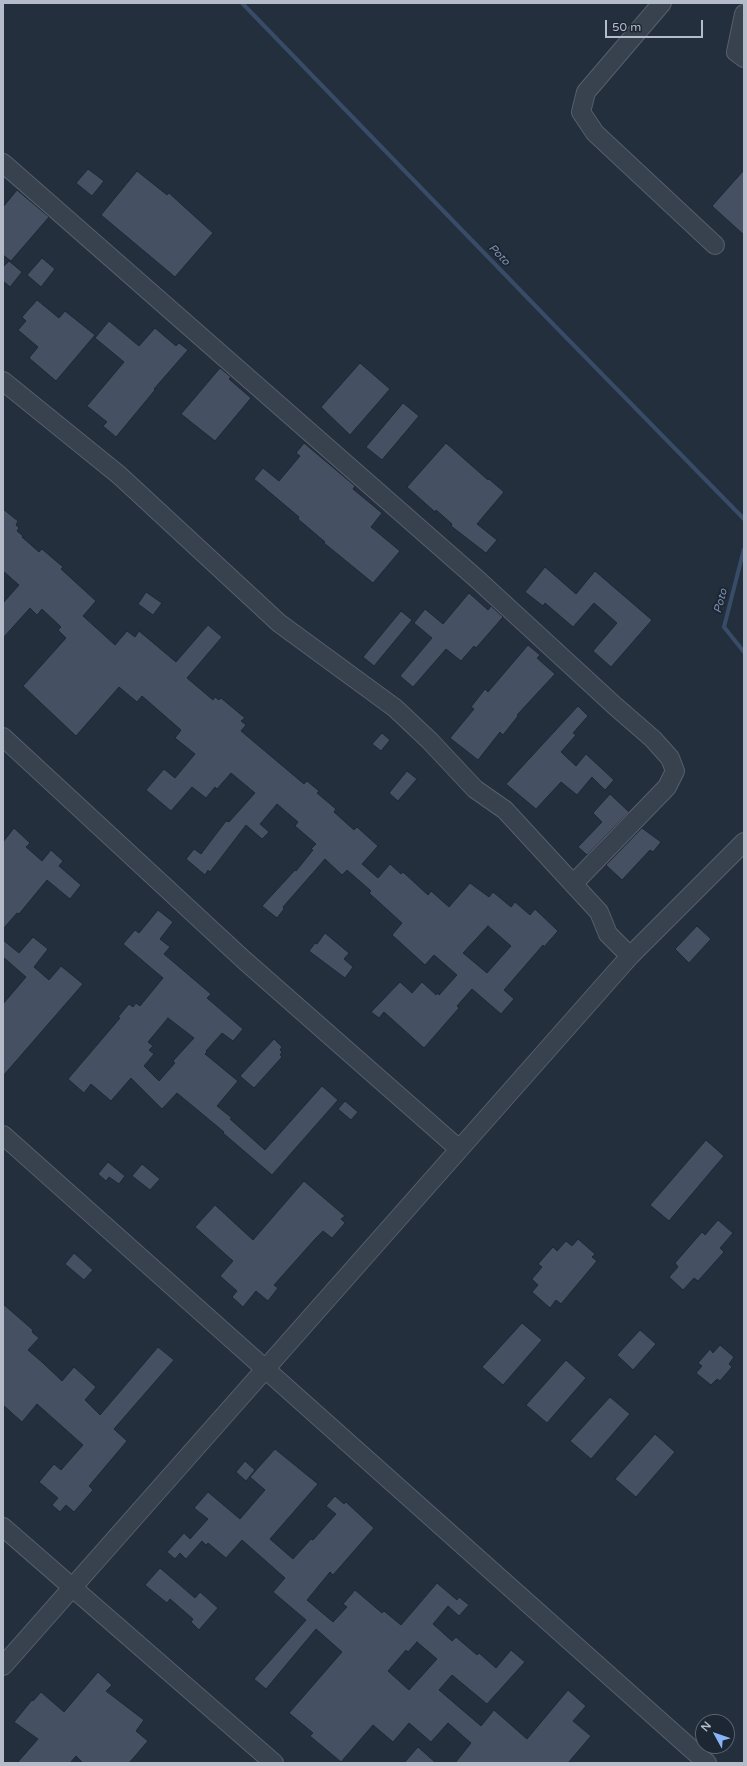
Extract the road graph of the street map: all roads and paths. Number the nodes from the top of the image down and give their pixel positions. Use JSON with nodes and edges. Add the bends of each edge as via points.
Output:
{"nodes":[{"id":1,"x":662,"y":3,"type":"edge"},
{"id":2,"x":744,"y":14,"type":"edge"},
{"id":3,"x":744,"y":58,"type":"edge"},
{"id":4,"x":3,"y":163,"type":"edge"},
{"id":5,"x":715,"y":245,"type":"dead end"},
{"id":6,"x":3,"y":381,"type":"edge"},
{"id":7,"x":3,"y":737,"type":"edge"},
{"id":8,"x":744,"y":842,"type":"edge"},
{"id":9,"x":573,"y":884,"type":"junction"},
{"id":10,"x":630,"y":956,"type":"junction"},
{"id":11,"x":3,"y":1134,"type":"edge"},
{"id":12,"x":458,"y":1149,"type":"junction"},
{"id":13,"x":267,"y":1369,"type":"junction"},
{"id":14,"x":3,"y":1528,"type":"edge"},
{"id":15,"x":72,"y":1589,"type":"junction"},
{"id":16,"x":3,"y":1666,"type":"edge"},
{"id":17,"x":274,"y":1763,"type":"edge"},
{"id":18,"x":708,"y":1763,"type":"edge"}],
"edges":[{"from":1,"to":5,"type":"street","via":[[586,92],[581,112],[595,133]]},
{"from":2,"to":3,"type":"street","via":[[736,52]]},
{"from":4,"to":9,"type":"street","via":[[477,578],[653,739],[670,758],[675,771],[667,787]]},
{"from":6,"to":9,"type":"street","via":[[119,475],[279,623],[395,708],[475,789],[504,810]]},
{"from":7,"to":12,"type":"street","via":[[244,960]]},
{"from":8,"to":10,"type":"street"},
{"from":9,"to":10,"type":"street","via":[[599,912],[608,934]]},
{"from":10,"to":12,"type":"street"},
{"from":11,"to":13,"type":"street"},
{"from":12,"to":13,"type":"street"},
{"from":13,"to":15,"type":"street"},
{"from":13,"to":18,"type":"street"},
{"from":14,"to":15,"type":"street"},
{"from":15,"to":16,"type":"street"},
{"from":15,"to":17,"type":"street"}]}
